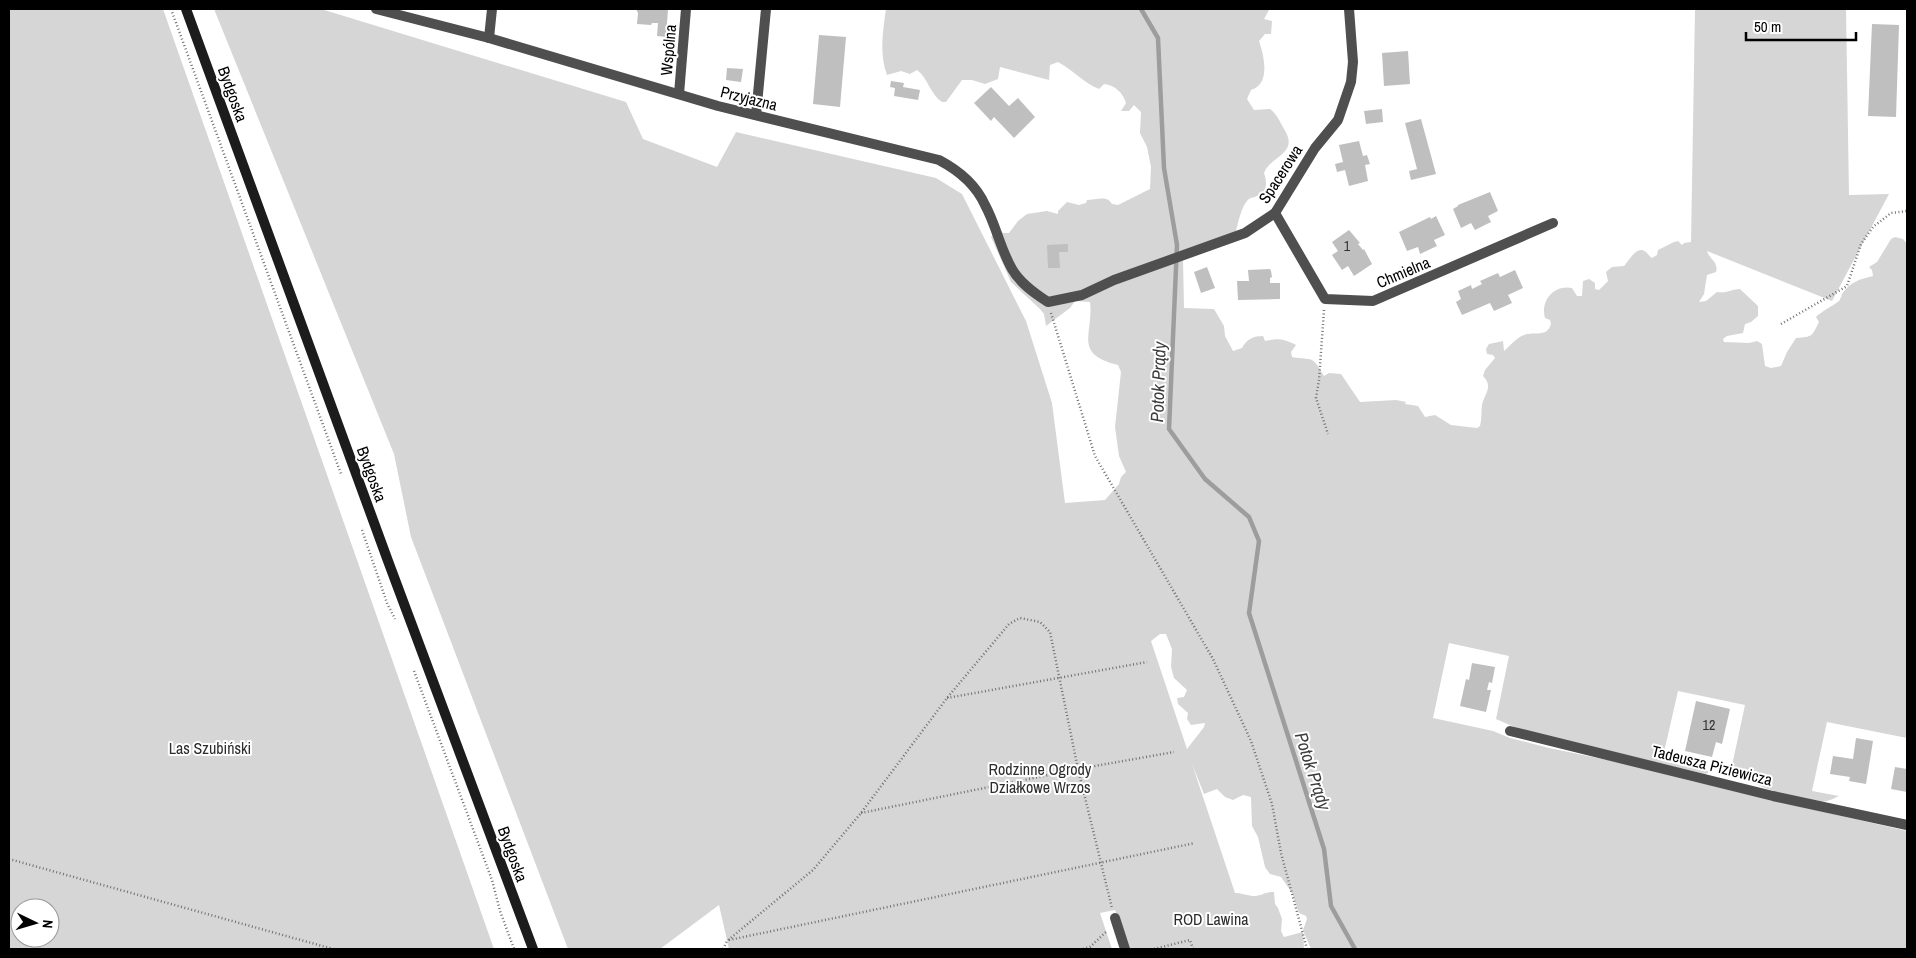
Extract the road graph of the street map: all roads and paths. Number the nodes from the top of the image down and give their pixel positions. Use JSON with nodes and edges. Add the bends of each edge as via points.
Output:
{"nodes":[{"id":1,"x":171,"y":9,"type":"edge"},
{"id":2,"x":186,"y":9,"type":"edge"},
{"id":3,"x":376,"y":9,"type":"edge"},
{"id":4,"x":492,"y":9,"type":"edge"},
{"id":5,"x":686,"y":9,"type":"edge"},
{"id":6,"x":766,"y":9,"type":"edge"},
{"id":7,"x":1350,"y":9,"type":"edge"},
{"id":8,"x":489,"y":38,"type":"junction"},
{"id":9,"x":679,"y":94,"type":"junction"},
{"id":10,"x":756,"y":115,"type":"junction"},
{"id":11,"x":1275,"y":212,"type":"junction"},
{"id":12,"x":1907,"y":212,"type":"edge"},
{"id":13,"x":1553,"y":223,"type":"dead end"},
{"id":14,"x":1325,"y":299,"type":"junction"},
{"id":15,"x":1048,"y":302,"type":"junction"},
{"id":16,"x":1781,"y":324,"type":"dead end"},
{"id":17,"x":1328,"y":434,"type":"dead end"},
{"id":18,"x":344,"y":480,"type":"dead end"},
{"id":19,"x":360,"y":522,"type":"dead end"},
{"id":20,"x":398,"y":625,"type":"dead end"},
{"id":21,"x":1147,"y":662,"type":"dead end"},
{"id":22,"x":412,"y":665,"type":"dead end"},
{"id":23,"x":1059,"y":679,"type":"junction"},
{"id":24,"x":947,"y":698,"type":"junction"},
{"id":25,"x":1510,"y":731,"type":"dead end"},
{"id":26,"x":1174,"y":752,"type":"dead end"},
{"id":27,"x":1078,"y":768,"type":"junction"},
{"id":28,"x":861,"y":813,"type":"junction"},
{"id":29,"x":1907,"y":825,"type":"edge"},
{"id":30,"x":1195,"y":843,"type":"dead end"},
{"id":31,"x":9,"y":859,"type":"edge"},
{"id":32,"x":1102,"y":863,"type":"junction"},
{"id":33,"x":1116,"y":921,"type":"junction"},
{"id":34,"x":727,"y":941,"type":"junction"},
{"id":35,"x":333,"y":949,"type":"edge"},
{"id":36,"x":514,"y":949,"type":"edge"},
{"id":37,"x":533,"y":949,"type":"edge"},
{"id":38,"x":723,"y":949,"type":"edge"},
{"id":39,"x":1083,"y":949,"type":"edge"},
{"id":40,"x":1125,"y":949,"type":"edge"},
{"id":41,"x":1154,"y":949,"type":"edge"},
{"id":42,"x":1193,"y":949,"type":"edge"},
{"id":43,"x":1307,"y":949,"type":"edge"}],
"edges":[{"from":1,"to":18,"type":"path"},
{"from":2,"to":37,"type":"main road","name":"Bydgoska"},
{"from":3,"to":8,"type":"street","name":"Przyjazna"},
{"from":4,"to":8,"type":"street"},
{"from":5,"to":9,"type":"street","name":"Wspólna"},
{"from":6,"to":10,"type":"street"},
{"from":7,"to":11,"type":"street","name":"Spacerowa","via":[[1351,82],[1338,120],[1315,148]]},
{"from":8,"to":9,"type":"street","name":"Przyjazna"},
{"from":9,"to":10,"type":"street","name":"Przyjazna"},
{"from":10,"to":15,"type":"street","name":"Przyjazna","via":[[939,160],[956,170],[985,204],[1012,270],[1029,289]]},
{"from":11,"to":14,"type":"street"},
{"from":11,"to":15,"type":"street","name":"Spacerowa","via":[[1245,234],[1114,280],[1082,295]]},
{"from":12,"to":16,"type":"path","via":[[1891,213],[1873,227],[1861,244],[1847,286]]},
{"from":13,"to":14,"type":"street","name":"Chmielna","via":[[1373,301]]},
{"from":14,"to":17,"type":"path","via":[[1316,398]]},
{"from":15,"to":43,"type":"path","via":[[1095,456],[1213,659],[1250,741],[1272,804],[1281,852]]},
{"from":19,"to":20,"type":"path","via":[[387,604]]},
{"from":21,"to":23,"type":"path"},
{"from":22,"to":36,"type":"path","via":[[492,880]]},
{"from":23,"to":24,"type":"path"},
{"from":23,"to":24,"type":"path","via":[[1050,632],[1040,622],[1020,618],[1009,624]]},
{"from":23,"to":27,"type":"path"},
{"from":24,"to":28,"type":"path"},
{"from":25,"to":29,"type":"street","name":"Tadeusza Piziewicza","via":[[1773,796]]},
{"from":26,"to":27,"type":"path"},
{"from":27,"to":28,"type":"path"},
{"from":27,"to":32,"type":"path"},
{"from":28,"to":34,"type":"path","via":[[813,870]]},
{"from":30,"to":32,"type":"path"},
{"from":31,"to":35,"type":"path"},
{"from":32,"to":33,"type":"path"},
{"from":32,"to":34,"type":"path"},
{"from":33,"to":39,"type":"path","via":[[1090,947]]},
{"from":33,"to":40,"type":"street"},
{"from":34,"to":38,"type":"path"},
{"from":41,"to":42,"type":"path","via":[[1190,940]]}]}
